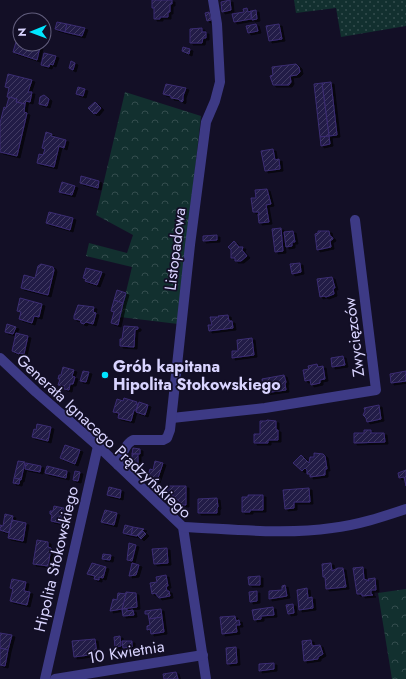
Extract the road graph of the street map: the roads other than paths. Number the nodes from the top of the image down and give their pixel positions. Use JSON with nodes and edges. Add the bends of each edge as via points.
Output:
{"nodes":[{"id":1,"x":213,"y":0,"type":"edge"},
{"id":2,"x":355,"y":220,"type":"dead end"},
{"id":3,"x":0,"y":358,"type":"edge"},
{"id":4,"x":172,"y":418,"type":"junction"},
{"id":5,"x":98,"y":446,"type":"junction"},
{"id":6,"x":118,"y":465,"type":"junction"},
{"id":7,"x":406,"y":509,"type":"edge"},
{"id":8,"x":183,"y":527,"type":"junction"},
{"id":9,"x":203,"y":655,"type":"junction"},
{"id":10,"x":45,"y":679,"type":"edge"},
{"id":11,"x":55,"y":679,"type":"edge"},
{"id":12,"x":206,"y":679,"type":"edge"}],
"edges":[{"from":1,"to":4,"type":"street","name":"Listopadowa","via":[[220,82],[206,122]]},
{"from":2,"to":4,"type":"street","name":"Zwycięzców","via":[[376,390],[265,408]]},
{"from":3,"to":5,"type":"street","name":"Generała Ignacego Prądzyńskiego"},
{"from":4,"to":6,"type":"street","name":"Listopadowa","via":[[167,438],[158,441],[133,440],[125,447]]},
{"from":5,"to":6,"type":"street","name":"Generała Ignacego Prądzyńskiego"},
{"from":5,"to":10,"type":"street","name":"Hipolita Stokowskiego"},
{"from":6,"to":8,"type":"street","name":"Generała Ignacego Prądzyńskiego"},
{"from":7,"to":8,"type":"street","via":[[360,523],[296,532]]},
{"from":8,"to":9,"type":"street","name":"Generała Ignacego Prądzyńskiego"},
{"from":9,"to":11,"type":"street","name":"10 Kwietnia"},
{"from":9,"to":12,"type":"street","name":"Generała Ignacego Prądzyńskiego"}]}
